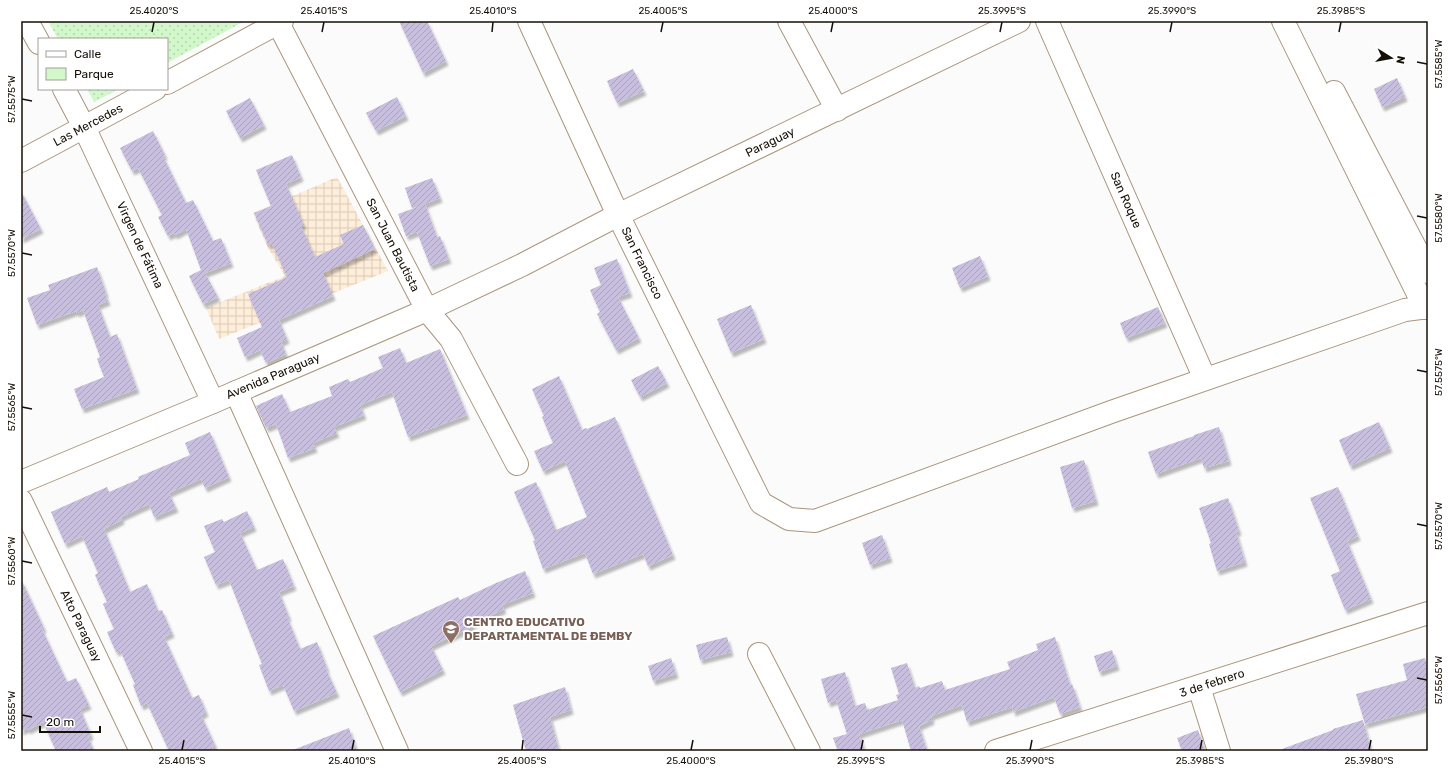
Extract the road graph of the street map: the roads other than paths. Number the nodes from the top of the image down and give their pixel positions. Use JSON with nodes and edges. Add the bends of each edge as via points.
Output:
{"nodes":[{"id":1,"x":27,"y":21,"type":"edge"},
{"id":2,"x":529,"y":21,"type":"edge"},
{"id":3,"x":789,"y":21,"type":"edge"},
{"id":4,"x":1020,"y":21,"type":"edge"},
{"id":5,"x":1047,"y":21,"type":"edge"},
{"id":6,"x":1283,"y":21,"type":"edge"},
{"id":7,"x":1298,"y":21,"type":"edge"},
{"id":8,"x":279,"y":22,"type":"edge"},
{"id":9,"x":38,"y":41,"type":"edge"},
{"id":10,"x":168,"y":82,"type":"edge"},
{"id":11,"x":65,"y":90,"type":"edge"},
{"id":12,"x":153,"y":90,"type":"edge"},
{"id":13,"x":837,"y":110,"type":"junction"},
{"id":14,"x":84,"y":127,"type":"junction"},
{"id":15,"x":21,"y":161,"type":"edge"},
{"id":16,"x":618,"y":215,"type":"junction"},
{"id":17,"x":522,"y":265,"type":"joint"},
{"id":18,"x":1428,"y":272,"type":"edge"},
{"id":19,"x":1421,"y":302,"type":"edge"},
{"id":20,"x":427,"y":310,"type":"junction"},
{"id":21,"x":1205,"y":379,"type":"junction"},
{"id":22,"x":236,"y":392,"type":"junction"},
{"id":23,"x":213,"y":402,"type":"junction"},
{"id":24,"x":517,"y":464,"type":"dead end"},
{"id":25,"x":21,"y":482,"type":"edge"},
{"id":26,"x":21,"y":501,"type":"edge"},
{"id":27,"x":1428,"y":614,"type":"edge"},
{"id":28,"x":759,"y":654,"type":"dead end"},
{"id":29,"x":1199,"y":687,"type":"junction"},
{"id":30,"x":141,"y":751,"type":"edge"},
{"id":31,"x":397,"y":751,"type":"edge"},
{"id":32,"x":809,"y":751,"type":"edge"},
{"id":33,"x":996,"y":751,"type":"edge"},
{"id":34,"x":1219,"y":751,"type":"edge"}],
"edges":[{"from":1,"to":9,"type":"street"},
{"from":2,"to":16,"type":"street","name":"San Francisco"},
{"from":3,"to":13,"type":"street"},
{"from":4,"to":13,"type":"street","name":"Paraguay"},
{"from":5,"to":21,"type":"street","name":"San Roque"},
{"from":6,"to":19,"type":"street"},
{"from":7,"to":18,"type":"street"},
{"from":8,"to":10,"type":"street"},
{"from":8,"to":20,"type":"street","name":"San Juan Bautista"},
{"from":11,"to":14,"type":"street","name":"Virgen de Fátima"},
{"from":12,"to":14,"type":"street","name":"Las Mercedes"},
{"from":13,"to":16,"type":"street","name":"Paraguay"},
{"from":14,"to":15,"type":"street","name":"Las Mercedes"},
{"from":14,"to":23,"type":"street","name":"Virgen de Fátima"},
{"from":16,"to":17,"type":"street","name":"Paraguay"},
{"from":16,"to":21,"type":"street","name":"San Francisco","via":[[761,503],[789,519],[815,521]]},
{"from":17,"to":20,"type":"street","name":"Avenida Paraguay"},
{"from":19,"to":21,"type":"street"},
{"from":20,"to":22,"type":"street","name":"Avenida Paraguay"},
{"from":20,"to":24,"type":"street","name":"San Juan Bautista","via":[[451,339]]},
{"from":22,"to":23,"type":"street","name":"Avenida Paraguay"},
{"from":22,"to":31,"type":"street"},
{"from":23,"to":25,"type":"street","name":"Avenida Paraguay"},
{"from":26,"to":30,"type":"street","name":"Alto Paraguay"},
{"from":27,"to":29,"type":"street","name":"3 de febrero"},
{"from":28,"to":32,"type":"street"},
{"from":29,"to":33,"type":"street","name":"3 de febrero"},
{"from":29,"to":34,"type":"street"}]}
